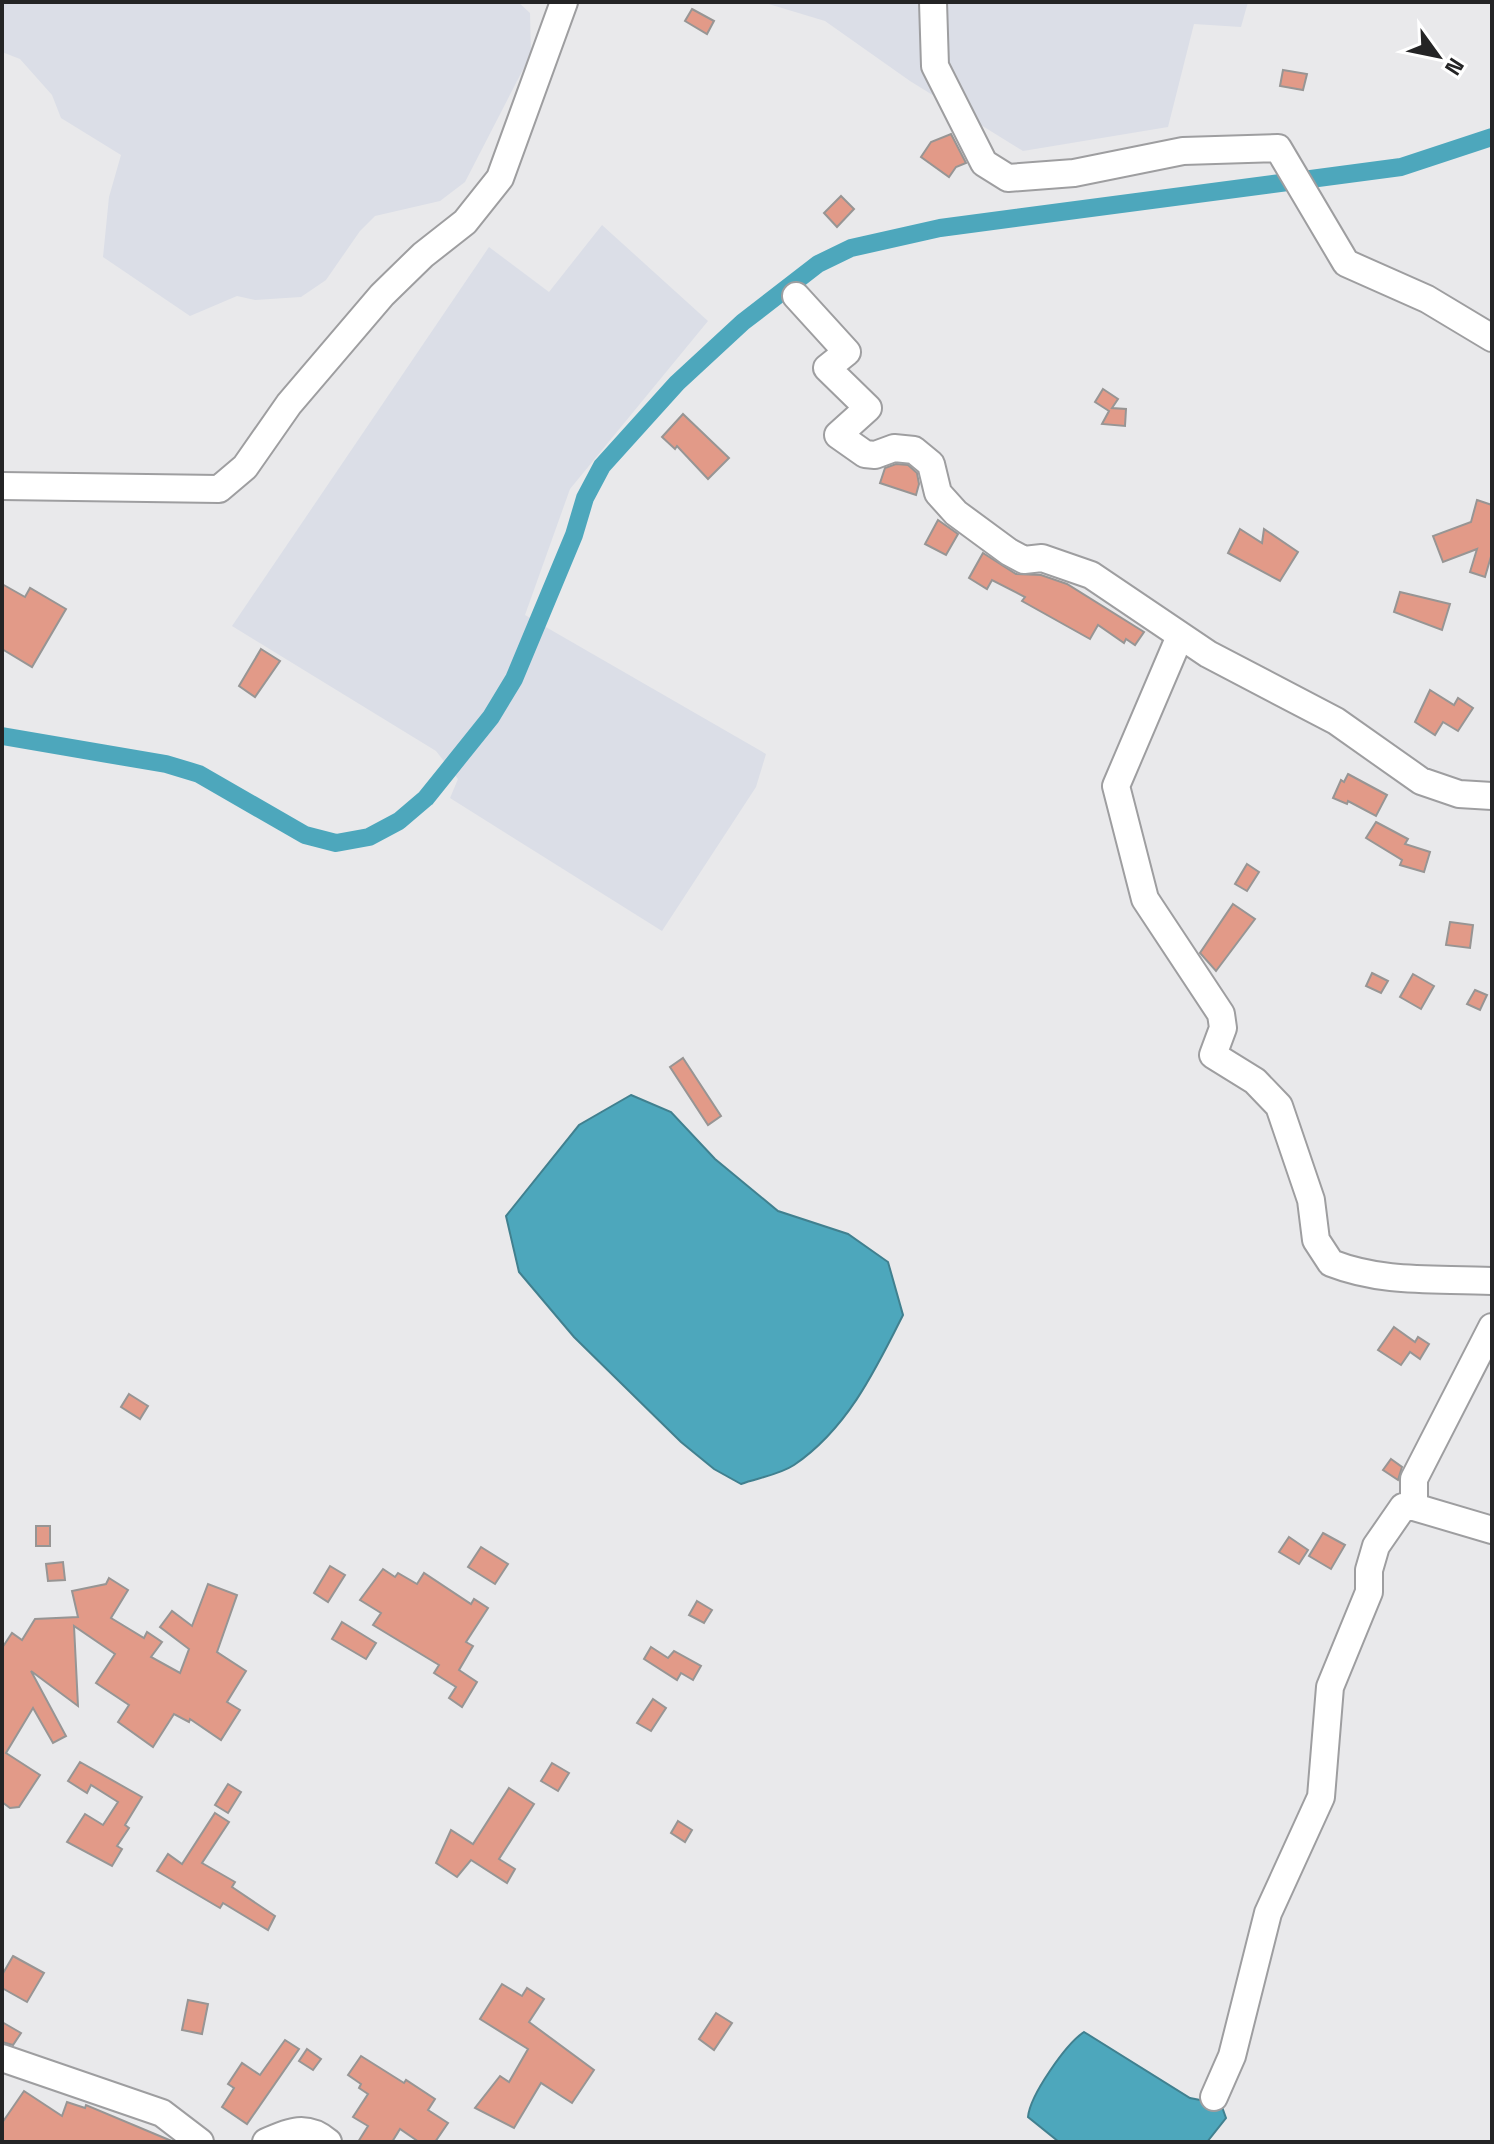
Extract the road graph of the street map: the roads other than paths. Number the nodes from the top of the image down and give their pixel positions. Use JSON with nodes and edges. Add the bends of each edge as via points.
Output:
{"nodes":[{"id":1,"x":564,"y":2,"type":"edge"},
{"id":2,"x":933,"y":2,"type":"edge"},
{"id":3,"x":796,"y":296,"type":"dead end"},
{"id":4,"x":1492,"y":338,"type":"edge"},
{"id":5,"x":2,"y":486,"type":"edge"},
{"id":6,"x":1180,"y":636,"type":"junction"},
{"id":7,"x":1492,"y":796,"type":"edge"},
{"id":8,"x":1492,"y":1281,"type":"edge"},
{"id":9,"x":1492,"y":1327,"type":"edge"},
{"id":10,"x":1414,"y":1507,"type":"junction"},
{"id":11,"x":1492,"y":1530,"type":"edge"},
{"id":12,"x":2,"y":2058,"type":"edge"},
{"id":13,"x":1214,"y":2097,"type":"dead end"},
{"id":14,"x":200,"y":2142,"type":"edge"},
{"id":15,"x":266,"y":2142,"type":"edge"},
{"id":16,"x":328,"y":2142,"type":"edge"}],
"edges":[{"from":1,"to":5,"type":"street","via":[[500,178],[465,222],[382,295],[289,404],[245,467],[219,489]]},
{"from":2,"to":4,"type":"street","via":[[935,66],[984,163],[1008,178],[1074,173],[1183,151],[1278,148],[1346,263],[1427,299]]},
{"from":3,"to":6,"type":"street","via":[[847,352],[827,368],[868,408],[838,435],[865,454],[914,450],[931,464],[938,493],[978,532],[1024,560],[1042,558],[1091,575]]},
{"from":6,"to":7,"type":"street","via":[[1336,721],[1421,781],[1459,794]]},
{"from":6,"to":8,"type":"street","via":[[1116,786],[1145,899],[1221,1014],[1223,1028],[1213,1055],[1255,1081],[1279,1106],[1311,1200],[1316,1240],[1331,1263],[1383,1278]]},
{"from":9,"to":10,"type":"street","via":[[1414,1479]]},
{"from":10,"to":11,"type":"street"},
{"from":10,"to":13,"type":"street","via":[[1403,1507],[1376,1546],[1369,1592],[1330,1687],[1321,1797],[1268,1913],[1232,2056]]},
{"from":12,"to":14,"type":"street","via":[[162,2113]]},
{"from":15,"to":16,"type":"street","via":[[294,2129],[317,2133]]}]}
